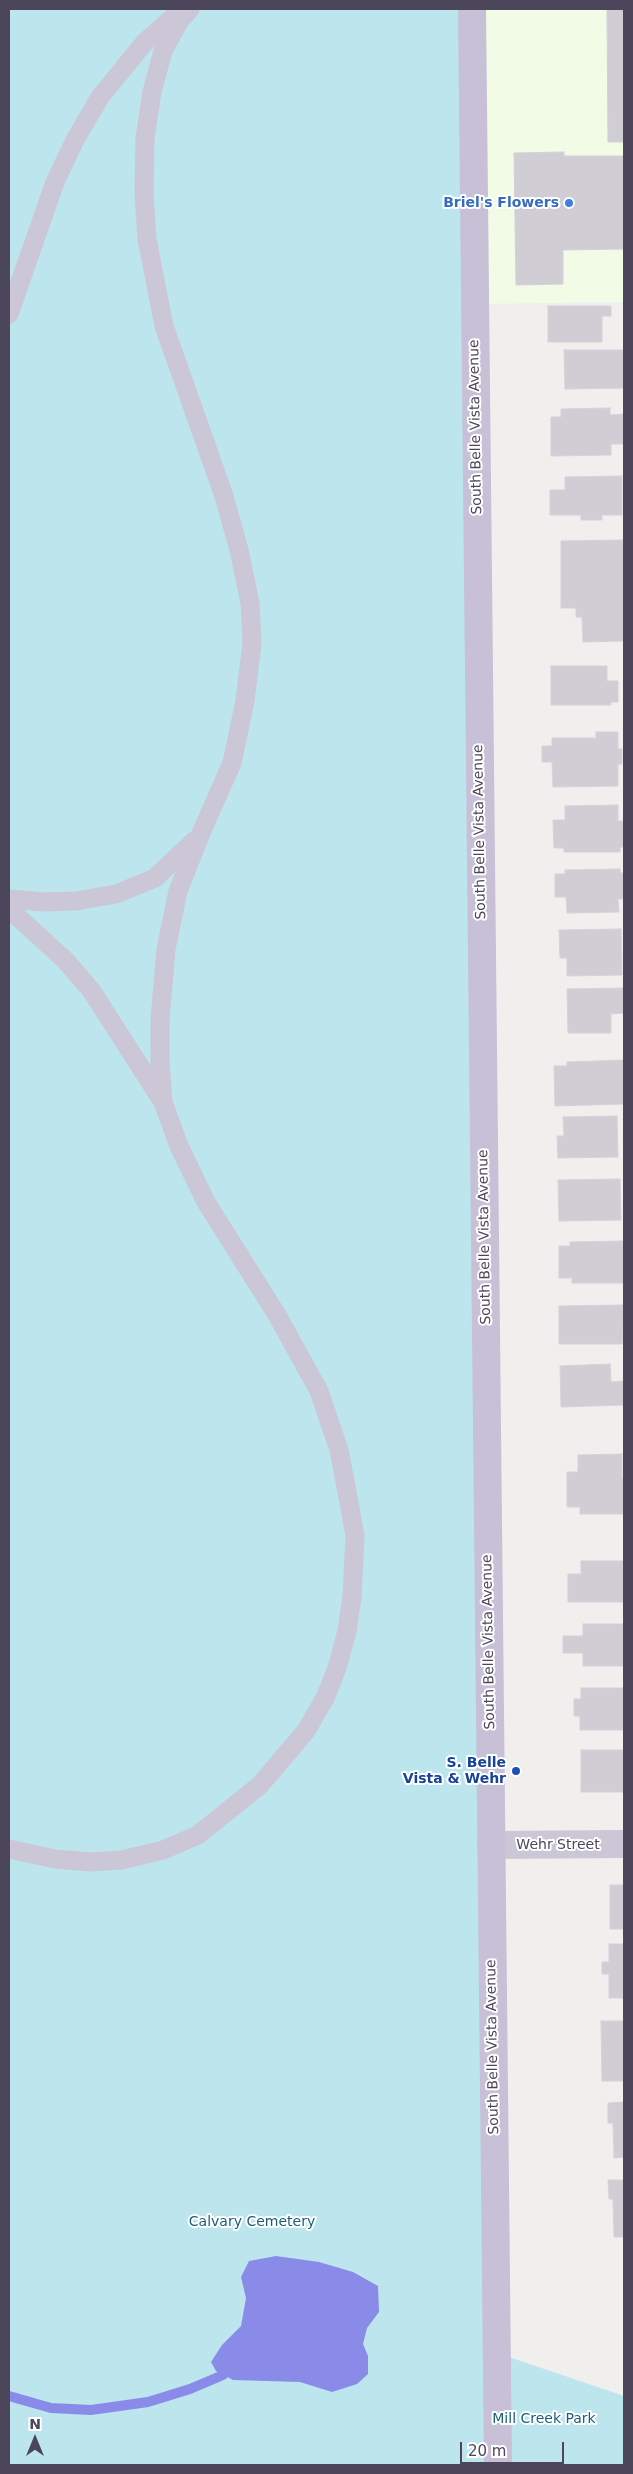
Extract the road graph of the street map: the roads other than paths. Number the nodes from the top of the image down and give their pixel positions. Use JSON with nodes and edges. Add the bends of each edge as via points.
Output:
{"nodes":[{"id":1,"x":183,"y":9,"type":"edge"},
{"id":2,"x":190,"y":9,"type":"edge"},
{"id":3,"x":472,"y":9,"type":"edge"},
{"id":4,"x":9,"y":314,"type":"edge"},
{"id":5,"x":201,"y":833,"type":"junction"},
{"id":6,"x":9,"y":898,"type":"edge"},
{"id":7,"x":9,"y":909,"type":"edge"},
{"id":8,"x":163,"y":1102,"type":"junction"},
{"id":9,"x":624,"y":1844,"type":"edge"},
{"id":10,"x":491,"y":1845,"type":"junction"},
{"id":11,"x":9,"y":1849,"type":"edge"},
{"id":12,"x":498,"y":2465,"type":"edge"}],
"edges":[{"from":1,"to":4,"type":"lane","via":[[145,42],[100,97],[75,140],[55,182]]},
{"from":2,"to":5,"type":"lane","via":[[163,51],[152,92],[145,138],[147,239],[164,326],[224,496],[239,550],[250,603],[252,643],[232,763]]},
{"from":3,"to":10,"type":"street","name":"South Belle Vista Avenue"},
{"from":5,"to":6,"type":"lane","via":[[155,878],[116,894],[60,901]]},
{"from":5,"to":8,"type":"lane","via":[[178,891],[166,949],[160,1020]]},
{"from":7,"to":8,"type":"lane","via":[[65,960],[91,990]]},
{"from":8,"to":11,"type":"lane","via":[[179,1146],[206,1202],[319,1391],[339,1450],[355,1536],[354,1580],[347,1631],[325,1698],[306,1731],[260,1785],[198,1835],[163,1850],[122,1860],[55,1859]]},
{"from":9,"to":10,"type":"street","name":"Wehr Street"},
{"from":10,"to":12,"type":"street","name":"South Belle Vista Avenue"}]}
